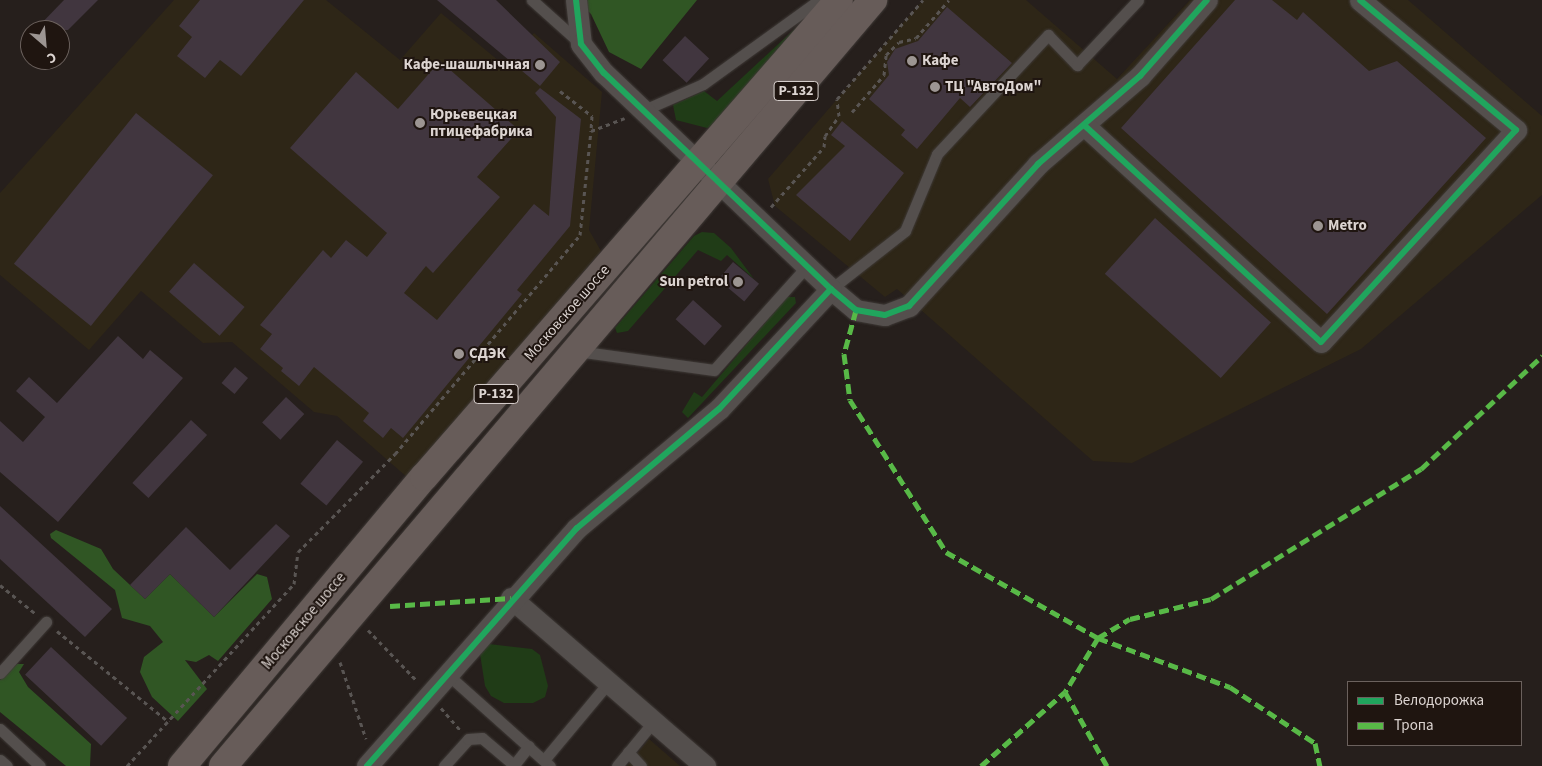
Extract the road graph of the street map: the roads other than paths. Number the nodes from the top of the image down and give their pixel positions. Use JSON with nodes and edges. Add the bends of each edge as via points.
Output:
{"nodes":[{"id":1,"x":532,"y":0,"type":"edge"},
{"id":2,"x":576,"y":0,"type":"edge"},
{"id":3,"x":819,"y":0,"type":"edge"},
{"id":4,"x":839,"y":0,"type":"edge"},
{"id":5,"x":873,"y":0,"type":"edge"},
{"id":6,"x":1138,"y":0,"type":"edge"},
{"id":7,"x":1207,"y":0,"type":"edge"},
{"id":8,"x":1360,"y":0,"type":"edge"},
{"id":9,"x":581,"y":44,"type":"junction"},
{"id":10,"x":644,"y":110,"type":"junction"},
{"id":11,"x":1084,"y":125,"type":"junction"},
{"id":12,"x":699,"y":163,"type":"junction"},
{"id":13,"x":719,"y":182,"type":"junction"},
{"id":14,"x":807,"y":266,"type":"junction"},
{"id":15,"x":831,"y":289,"type":"junction"},
{"id":16,"x":573,"y":351,"type":"junction"},
{"id":17,"x":511,"y":598,"type":"junction"},
{"id":18,"x":46,"y":622,"type":"road end"},
{"id":19,"x":0,"y":673,"type":"edge"},
{"id":20,"x":447,"y":674,"type":"junction"},
{"id":21,"x":609,"y":682,"type":"junction"},
{"id":22,"x":654,"y":722,"type":"junction"},
{"id":23,"x":0,"y":729,"type":"edge"},
{"id":24,"x":529,"y":746,"type":"junction"},
{"id":25,"x":628,"y":752,"type":"junction"},
{"id":26,"x":0,"y":760,"type":"edge"},
{"id":27,"x":370,"y":763,"type":"edge"},
{"id":28,"x":547,"y":763,"type":"edge"},
{"id":29,"x":7,"y":766,"type":"edge"},
{"id":30,"x":40,"y":766,"type":"edge"},
{"id":31,"x":182,"y":766,"type":"edge"},
{"id":32,"x":224,"y":766,"type":"edge"},
{"id":33,"x":444,"y":766,"type":"edge"},
{"id":34,"x":617,"y":766,"type":"edge"},
{"id":35,"x":641,"y":766,"type":"edge"},
{"id":36,"x":705,"y":766,"type":"edge"}],
"edges":[{"from":1,"to":9,"type":"lane"},
{"from":2,"to":9,"type":"street"},
{"from":3,"to":10,"type":"lane","via":[[704,84]]},
{"from":4,"to":12,"type":"highway","name":"Московское шоссе","number":"Р-132"},
{"from":5,"to":13,"type":"highway","name":"Московское шоссе","number":"Р-132"},
{"from":6,"to":15,"type":"lane","via":[[1077,65],[1048,35],[937,154],[905,231]]},
{"from":7,"to":11,"type":"street","via":[[1140,76]]},
{"from":8,"to":11,"type":"street","via":[[1516,130],[1320,342]]},
{"from":9,"to":10,"type":"street"},
{"from":10,"to":12,"type":"street"},
{"from":11,"to":15,"type":"street","via":[[1038,164],[909,306],[885,314],[856,310]]},
{"from":12,"to":13,"type":"street"},
{"from":12,"to":31,"type":"highway","name":"Московское шоссе","number":"Р-132","via":[[424,477]]},
{"from":13,"to":14,"type":"street"},
{"from":13,"to":16,"type":"highway","name":"Московское шоссе","number":"Р-132"},
{"from":14,"to":15,"type":"street"},
{"from":14,"to":16,"type":"lane","via":[[714,370]]},
{"from":15,"to":17,"type":"street","via":[[719,410],[597,510]]},
{"from":16,"to":32,"type":"highway","name":"Московское шоссе","number":"Р-132"},
{"from":17,"to":20,"type":"street"},
{"from":17,"to":21,"type":"street"},
{"from":18,"to":19,"type":"lane"},
{"from":20,"to":24,"type":"lane"},
{"from":20,"to":27,"type":"street"},
{"from":21,"to":22,"type":"street"},
{"from":21,"to":28,"type":"lane"},
{"from":22,"to":25,"type":"lane"},
{"from":22,"to":36,"type":"street"},
{"from":23,"to":30,"type":"lane"},
{"from":24,"to":28,"type":"lane"},
{"from":24,"to":33,"type":"lane","via":[[514,765],[482,738],[468,739]]},
{"from":25,"to":34,"type":"lane"},
{"from":25,"to":35,"type":"lane"},
{"from":26,"to":29,"type":"lane"}]}
